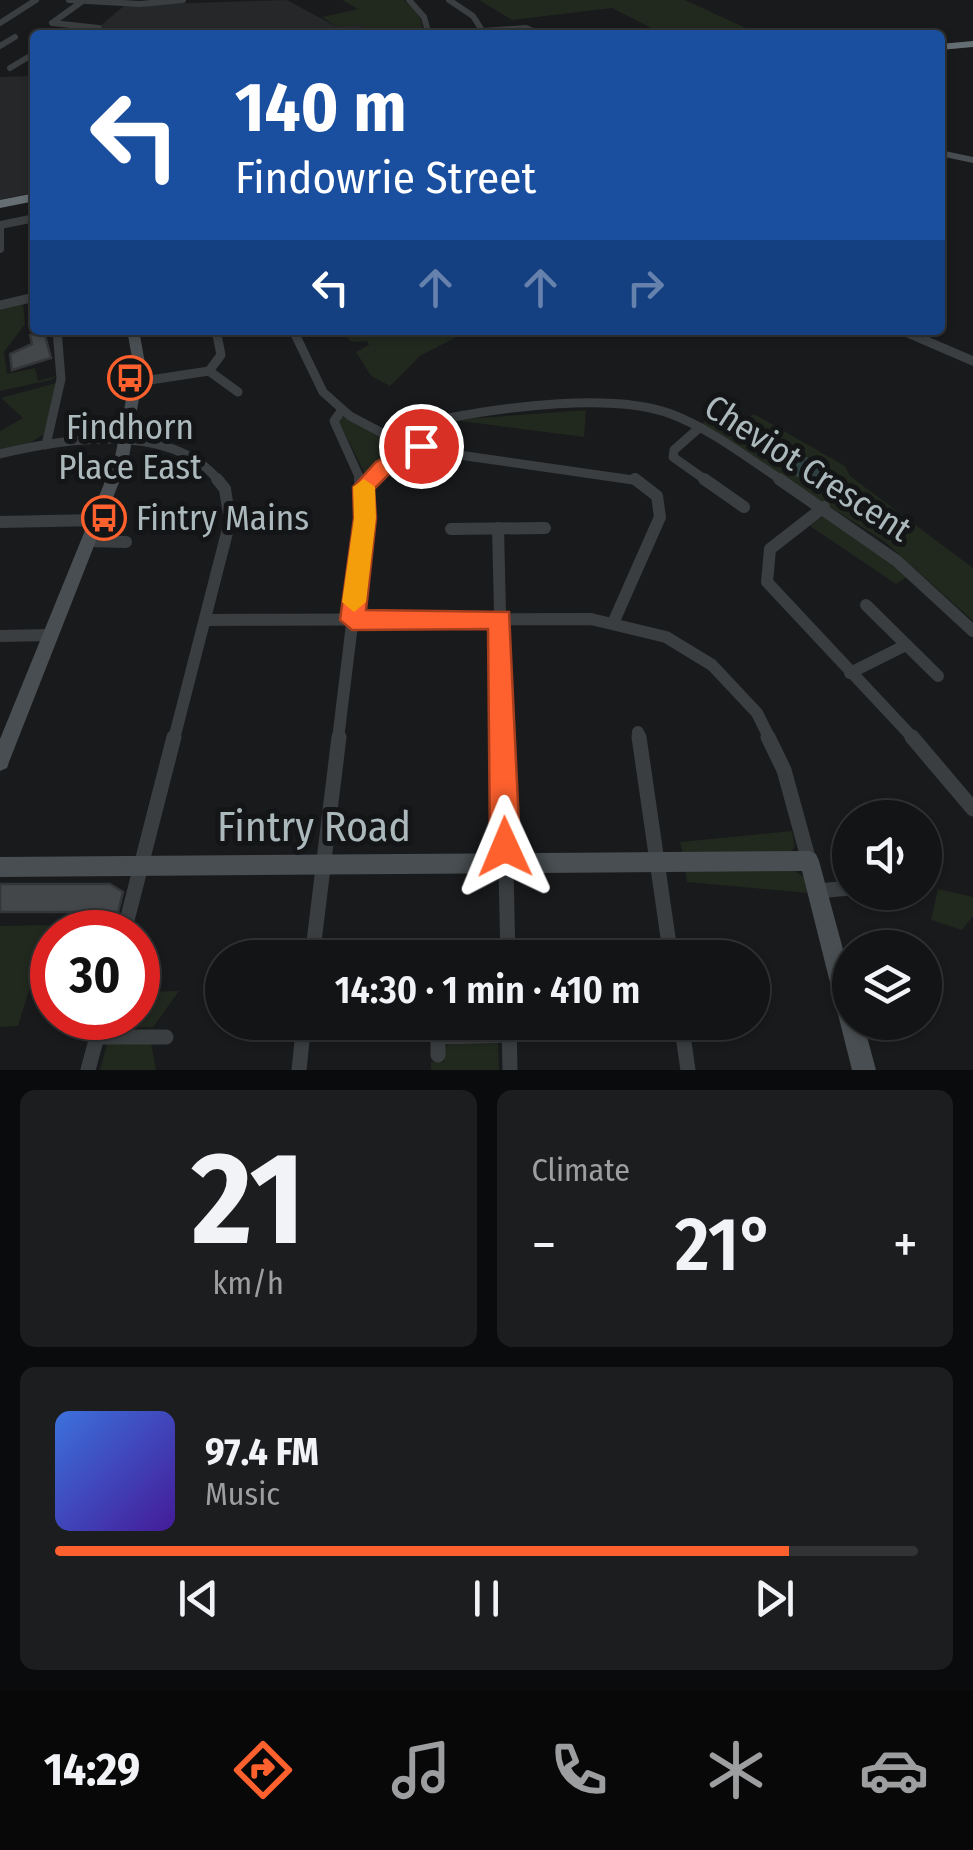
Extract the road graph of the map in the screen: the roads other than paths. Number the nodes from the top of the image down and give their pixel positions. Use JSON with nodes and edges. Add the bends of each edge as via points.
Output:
{"nodes":[{"id":1,"x":36,"y":0,"type":"edge"},
{"id":2,"x":68,"y":0,"type":"edge"},
{"id":3,"x":84,"y":0,"type":"edge"},
{"id":4,"x":184,"y":0,"type":"edge"},
{"id":5,"x":409,"y":0,"type":"edge"},
{"id":6,"x":449,"y":0,"type":"edge"},
{"id":7,"x":113,"y":1,"type":"edge"},
{"id":8,"x":163,"y":2,"type":"edge"},
{"id":9,"x":0,"y":24,"type":"edge"},
{"id":10,"x":97,"y":30,"type":"edge"},
{"id":11,"x":428,"y":30,"type":"edge"},
{"id":12,"x":482,"y":30,"type":"edge"},
{"id":13,"x":16,"y":37,"type":"dead end"},
{"id":14,"x":0,"y":46,"type":"edge"},
{"id":15,"x":973,"y":46,"type":"edge"},
{"id":16,"x":945,"y":49,"type":"edge"},
{"id":17,"x":30,"y":56,"type":"edge"},
{"id":18,"x":0,"y":59,"type":"edge"},
{"id":19,"x":21,"y":62,"type":"junction"},
{"id":20,"x":10,"y":68,"type":"dead end"},
{"id":21,"x":945,"y":154,"type":"edge"},
{"id":22,"x":973,"y":160,"type":"edge"},
{"id":23,"x":30,"y":196,"type":"edge"},
{"id":24,"x":0,"y":202,"type":"edge"},
{"id":25,"x":30,"y":219,"type":"edge"},
{"id":26,"x":0,"y":225,"type":"edge"},
{"id":27,"x":0,"y":249,"type":"edge"},
{"id":28,"x":30,"y":298,"type":"edge"},
{"id":29,"x":0,"y":305,"type":"edge"},
{"id":30,"x":58,"y":335,"type":"edge"},
{"id":31,"x":133,"y":335,"type":"edge"},
{"id":32,"x":217,"y":335,"type":"edge"},
{"id":33,"x":295,"y":335,"type":"edge"},
{"id":34,"x":913,"y":335,"type":"edge"},
{"id":35,"x":973,"y":361,"type":"edge"},
{"id":36,"x":209,"y":371,"type":"junction"},
{"id":37,"x":137,"y":382,"type":"junction"},
{"id":38,"x":238,"y":392,"type":"dead end"},
{"id":39,"x":342,"y":410,"type":"junction"},
{"id":40,"x":699,"y":428,"type":"junction"},
{"id":41,"x":126,"y":444,"type":"junction"},
{"id":42,"x":46,"y":445,"type":"junction"},
{"id":43,"x":421,"y":446,"type":"junction"},
{"id":44,"x":0,"y":454,"type":"edge"},
{"id":45,"x":364,"y":487,"type":"junction"},
{"id":46,"x":728,"y":496,"type":"junction"},
{"id":47,"x":716,"y":504,"type":"dead end"},
{"id":48,"x":744,"y":507,"type":"dead end"},
{"id":49,"x":824,"y":507,"type":"junction"},
{"id":50,"x":97,"y":520,"type":"junction"},
{"id":51,"x":0,"y":522,"type":"edge"},
{"id":52,"x":498,"y":528,"type":"junction"},
{"id":53,"x":545,"y":528,"type":"dead end"},
{"id":54,"x":450,"y":529,"type":"dead end"},
{"id":55,"x":89,"y":542,"type":"junction"},
{"id":56,"x":126,"y":542,"type":"dead end"},
{"id":57,"x":866,"y":605,"type":"dead end"},
{"id":58,"x":500,"y":619,"type":"junction"},
{"id":59,"x":204,"y":620,"type":"junction"},
{"id":60,"x":352,"y":620,"type":"junction"},
{"id":61,"x":614,"y":620,"type":"junction"},
{"id":62,"x":973,"y":631,"type":"edge"},
{"id":63,"x":51,"y":634,"type":"junction"},
{"id":64,"x":0,"y":636,"type":"edge"},
{"id":65,"x":906,"y":645,"type":"junction"},
{"id":66,"x":850,"y":673,"type":"junction"},
{"id":67,"x":938,"y":676,"type":"dead end"},
{"id":68,"x":638,"y":732,"type":"dead end"},
{"id":69,"x":0,"y":762,"type":"edge"},
{"id":70,"x":973,"y":810,"type":"edge"},
{"id":71,"x":657,"y":862,"type":"junction"},
{"id":72,"x":809,"y":862,"type":"junction"},
{"id":73,"x":505,"y":863,"type":"junction"},
{"id":74,"x":323,"y":865,"type":"junction"},
{"id":75,"x":140,"y":866,"type":"junction"},
{"id":76,"x":0,"y":867,"type":"edge"},
{"id":77,"x":832,"y":890,"type":"edge"},
{"id":78,"x":816,"y":891,"type":"junction"},
{"id":79,"x":129,"y":910,"type":"edge"},
{"id":80,"x":314,"y":940,"type":"edge"},
{"id":81,"x":507,"y":940,"type":"edge"},
{"id":82,"x":669,"y":940,"type":"edge"},
{"id":83,"x":832,"y":950,"type":"edge"},
{"id":84,"x":160,"y":1037,"type":"edge"},
{"id":85,"x":166,"y":1037,"type":"dead end"},
{"id":86,"x":96,"y":1040,"type":"edge"},
{"id":87,"x":302,"y":1040,"type":"edge"},
{"id":88,"x":509,"y":1040,"type":"edge"},
{"id":89,"x":684,"y":1040,"type":"edge"},
{"id":90,"x":856,"y":1040,"type":"edge"},
{"id":91,"x":88,"y":1070,"type":"edge"},
{"id":92,"x":299,"y":1070,"type":"edge"},
{"id":93,"x":510,"y":1070,"type":"edge"},
{"id":94,"x":688,"y":1070,"type":"edge"},
{"id":95,"x":864,"y":1070,"type":"edge"}],
"edges":[{"from":1,"to":9,"type":"street"},
{"from":2,"to":3,"type":"street"},
{"from":3,"to":7,"type":"street"},
{"from":3,"to":10,"type":"street","via":[[52,23]]},
{"from":4,"to":8,"type":"street"},
{"from":5,"to":11,"type":"street"},
{"from":6,"to":12,"type":"street"},
{"from":7,"to":8,"type":"street"},
{"from":13,"to":14,"type":"street"},
{"from":15,"to":16,"type":"highway"},
{"from":17,"to":19,"type":"street"},
{"from":18,"to":19,"type":"street"},
{"from":19,"to":20,"type":"street"},
{"from":21,"to":22,"type":"street"},
{"from":23,"to":24,"type":"highway"},
{"from":25,"to":26,"type":"street"},
{"from":26,"to":27,"type":"street"},
{"from":28,"to":29,"type":"street"},
{"from":30,"to":42,"type":"street","via":[[62,379]]},
{"from":31,"to":37,"type":"street"},
{"from":32,"to":36,"type":"street","via":[[221,355]]},
{"from":33,"to":39,"type":"street","via":[[320,389]]},
{"from":34,"to":35,"type":"street"},
{"from":36,"to":37,"type":"street"},
{"from":36,"to":38,"type":"street"},
{"from":37,"to":41,"type":"street"},
{"from":39,"to":43,"type":"street"},
{"from":39,"to":45,"type":"street","via":[[334,421]]},
{"from":40,"to":43,"type":"street","name":"Cheviot Crescent","via":[[652,408],[603,406],[454,416],[434,424]]},
{"from":40,"to":46,"type":"street","via":[[674,457]]},
{"from":40,"to":49,"type":"street","name":"Cheviot Crescent"},
{"from":41,"to":42,"type":"street"},
{"from":41,"to":50,"type":"street"},
{"from":41,"to":59,"type":"street","via":[[183,450],[225,484],[230,522]]},
{"from":42,"to":44,"type":"street"},
{"from":43,"to":45,"type":"street","name":"Cheviot Crescent"},
{"from":43,"to":61,"type":"street","via":[[629,476],[652,489],[660,517]]},
{"from":45,"to":60,"type":"street"},
{"from":46,"to":47,"type":"street"},
{"from":46,"to":48,"type":"street"},
{"from":49,"to":62,"type":"street","name":"Cheviot Crescent","via":[[906,565]]},
{"from":49,"to":66,"type":"street","via":[[770,549],[765,570],[772,590]]},
{"from":50,"to":51,"type":"street"},
{"from":50,"to":55,"type":"street"},
{"from":52,"to":53,"type":"street"},
{"from":52,"to":54,"type":"street"},
{"from":52,"to":58,"type":"street"},
{"from":55,"to":56,"type":"street"},
{"from":55,"to":63,"type":"street"},
{"from":57,"to":65,"type":"street"},
{"from":58,"to":60,"type":"street"},
{"from":58,"to":61,"type":"street"},
{"from":58,"to":73,"type":"street"},
{"from":59,"to":60,"type":"street"},
{"from":59,"to":75,"type":"street"},
{"from":60,"to":74,"type":"street"},
{"from":61,"to":72,"type":"street","via":[[676,642],[736,687],[772,739]]},
{"from":63,"to":64,"type":"street"},
{"from":63,"to":69,"type":"street"},
{"from":65,"to":66,"type":"street"},
{"from":65,"to":67,"type":"street"},
{"from":66,"to":70,"type":"street"},
{"from":68,"to":71,"type":"street"},
{"from":71,"to":72,"type":"street","name":"Fintry Road"},
{"from":71,"to":73,"type":"street","name":"Fintry Road"},
{"from":71,"to":82,"type":"street"},
{"from":72,"to":78,"type":"street"},
{"from":73,"to":74,"type":"street","name":"Fintry Road"},
{"from":73,"to":81,"type":"street"},
{"from":74,"to":75,"type":"street","name":"Fintry Road"},
{"from":74,"to":80,"type":"street"},
{"from":75,"to":76,"type":"street","name":"Fintry Road"},
{"from":75,"to":79,"type":"street"},
{"from":77,"to":78,"type":"street"},
{"from":78,"to":83,"type":"street"},
{"from":84,"to":85,"type":"street"},
{"from":86,"to":91,"type":"street"},
{"from":87,"to":92,"type":"street"},
{"from":88,"to":93,"type":"street"},
{"from":89,"to":94,"type":"street"},
{"from":90,"to":95,"type":"street"}]}
